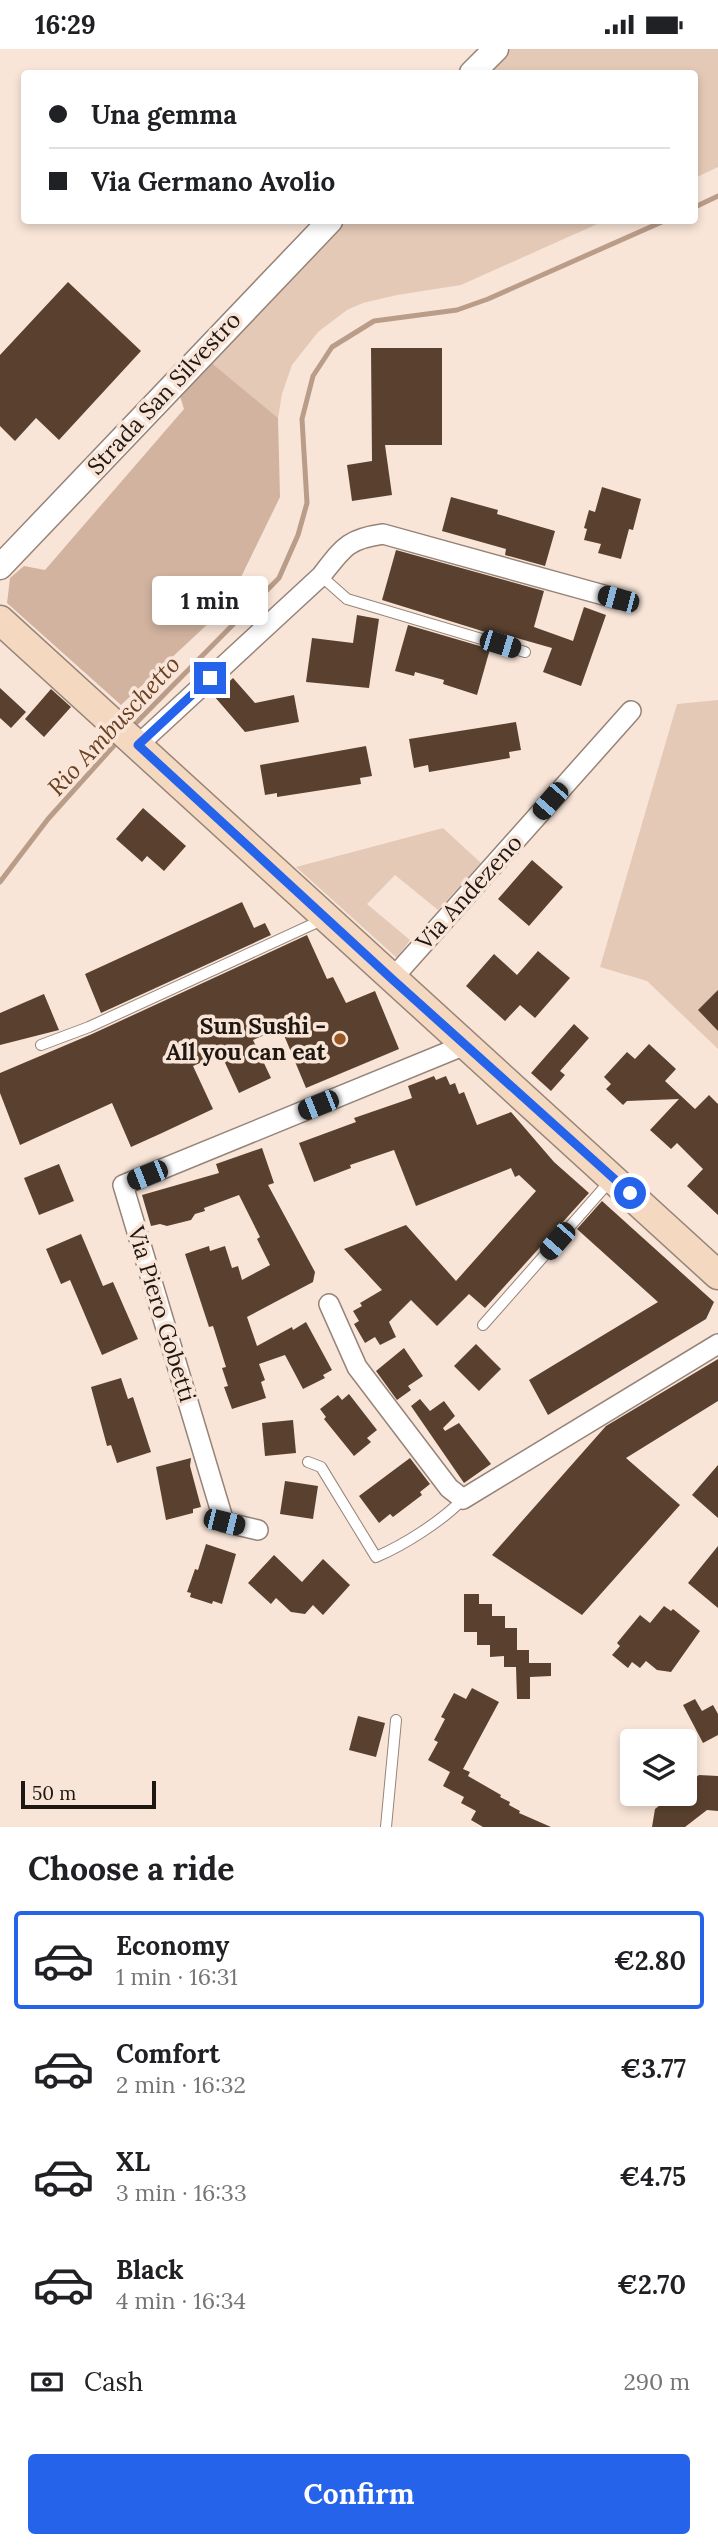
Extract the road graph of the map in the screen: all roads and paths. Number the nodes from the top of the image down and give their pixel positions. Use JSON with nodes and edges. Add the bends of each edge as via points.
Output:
{"nodes":[{"id":1,"x":496,"y":49,"type":"edge"},
{"id":2,"x":475,"y":70,"type":"edge"},
{"id":3,"x":327,"y":224,"type":"edge"},
{"id":4,"x":0,"y":567,"type":"edge"},
{"id":5,"x":321,"y":576,"type":"junction"},
{"id":6,"x":618,"y":599,"type":"dead end"},
{"id":7,"x":0,"y":620,"type":"edge"},
{"id":8,"x":525,"y":652,"type":"dead end"},
{"id":9,"x":631,"y":711,"type":"dead end"},
{"id":10,"x":138,"y":745,"type":"junction"},
{"id":11,"x":326,"y":918,"type":"junction"},
{"id":12,"x":392,"y":979,"type":"junction"},
{"id":13,"x":41,"y":1045,"type":"dead end"},
{"id":14,"x":465,"y":1045,"type":"junction"},
{"id":15,"x":613,"y":1178,"type":"junction"},
{"id":16,"x":718,"y":1275,"type":"edge"},
{"id":17,"x":329,"y":1304,"type":"dead end"},
{"id":18,"x":483,"y":1325,"type":"dead end"},
{"id":19,"x":718,"y":1344,"type":"edge"},
{"id":20,"x":308,"y":1462,"type":"dead end"},
{"id":21,"x":463,"y":1499,"type":"junction"},
{"id":22,"x":258,"y":1530,"type":"dead end"},
{"id":23,"x":396,"y":1720,"type":"dead end"},
{"id":24,"x":386,"y":1827,"type":"edge"}],
"edges":[{"from":1,"to":2,"type":"street"},
{"from":3,"to":4,"type":"street","name":"Strada San Silvestro"},
{"from":5,"to":6,"type":"street","via":[[342,549],[359,537],[383,534]]},
{"from":5,"to":8,"type":"lane","via":[[347,599]]},
{"from":5,"to":10,"type":"street"},
{"from":7,"to":10,"type":"main road"},
{"from":9,"to":12,"type":"street","name":"Via Andezeno"},
{"from":10,"to":11,"type":"main road"},
{"from":11,"to":12,"type":"main road"},
{"from":11,"to":13,"type":"lane"},
{"from":12,"to":14,"type":"main road"},
{"from":14,"to":15,"type":"main road"},
{"from":14,"to":22,"type":"street","name":"Via Piero Gobetti","via":[[123,1185],[224,1522]]},
{"from":15,"to":16,"type":"main road"},
{"from":15,"to":18,"type":"lane"},
{"from":17,"to":21,"type":"street","via":[[357,1367],[449,1488]]},
{"from":19,"to":21,"type":"street"},
{"from":20,"to":21,"type":"lane","via":[[321,1467],[376,1557]]},
{"from":23,"to":24,"type":"lane"}]}
